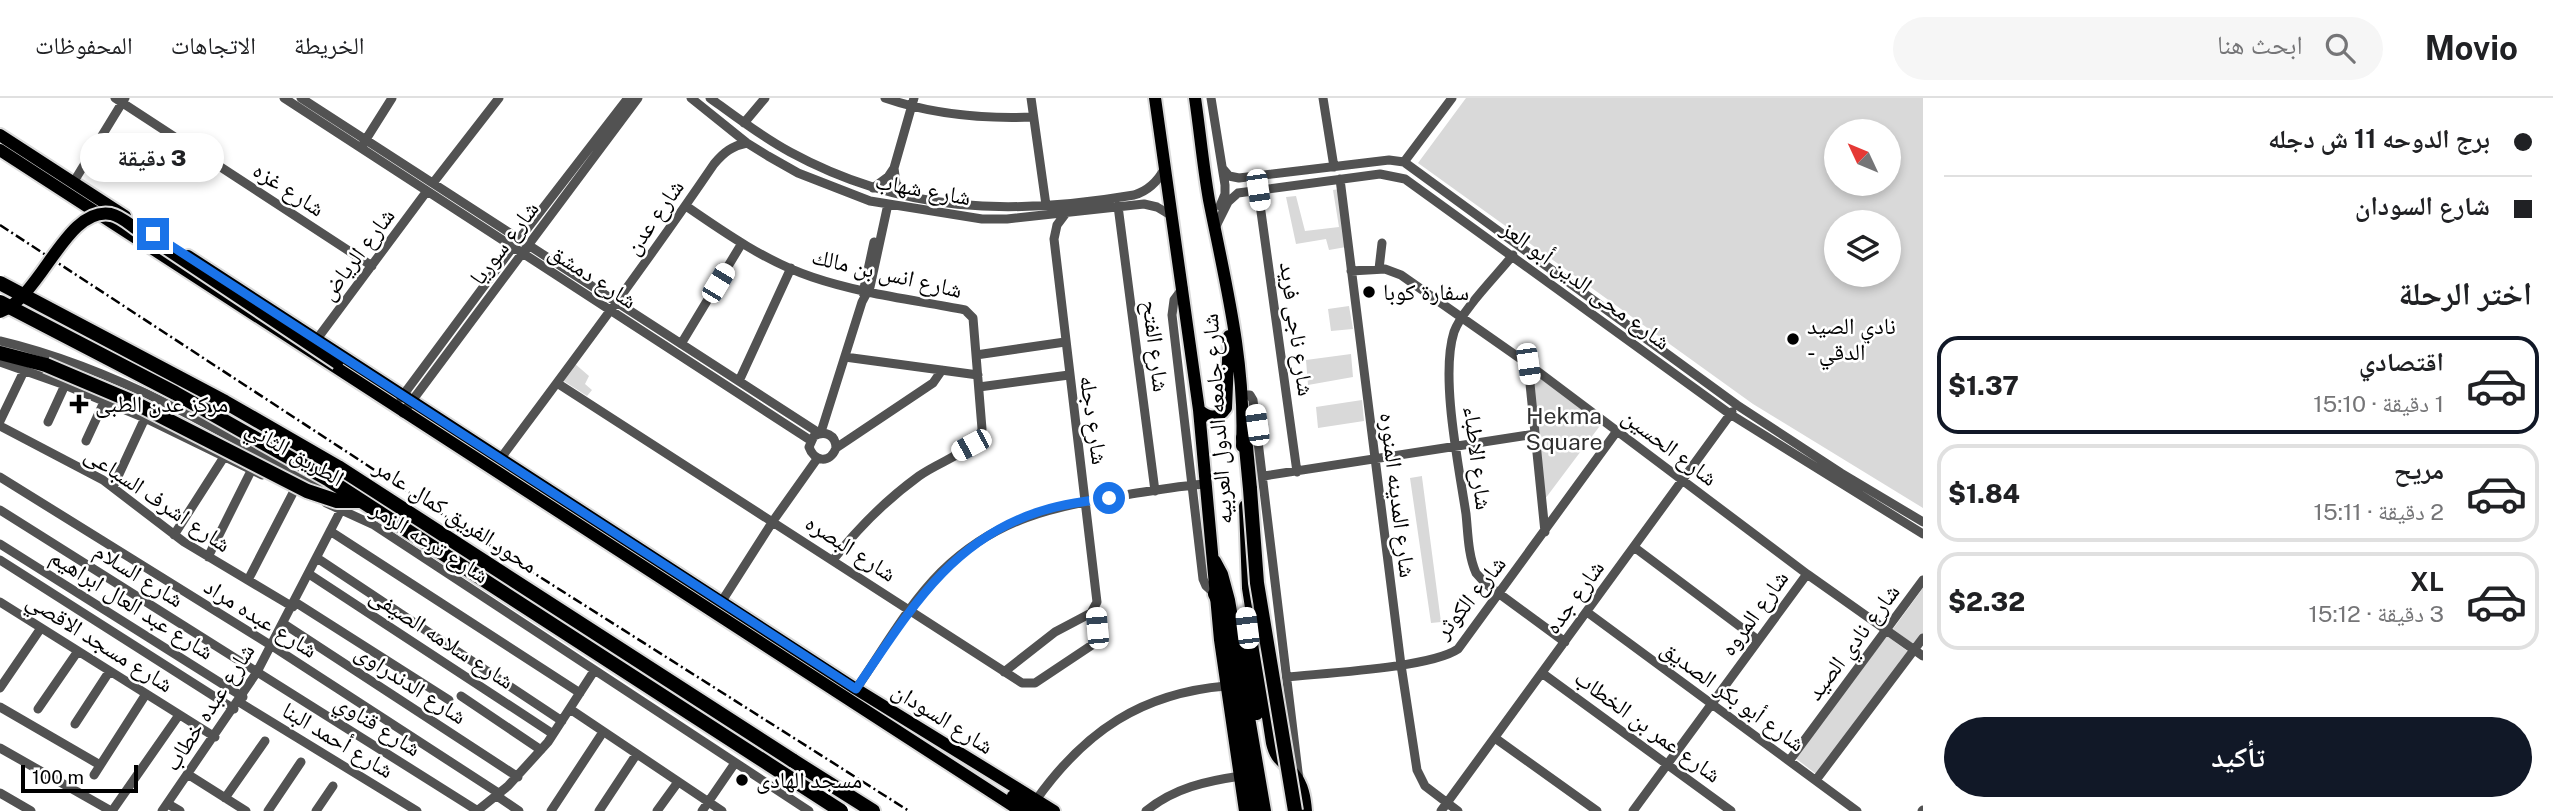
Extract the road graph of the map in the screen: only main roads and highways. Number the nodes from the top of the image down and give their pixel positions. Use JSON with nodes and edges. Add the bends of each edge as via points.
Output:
{"nodes":[{"id":1,"x":1149,"y":98,"type":"edge"},
{"id":2,"x":1155,"y":98,"type":"edge"},
{"id":3,"x":1195,"y":98,"type":"edge"},
{"id":4,"x":1158,"y":116,"type":"junction"},
{"id":5,"x":0,"y":135,"type":"edge"},
{"id":6,"x":0,"y":150,"type":"edge"},
{"id":7,"x":0,"y":283,"type":"edge"},
{"id":8,"x":0,"y":302,"type":"edge"},
{"id":9,"x":1231,"y":307,"type":"junction"},
{"id":10,"x":0,"y":312,"type":"edge"},
{"id":11,"x":0,"y":353,"type":"edge"},
{"id":12,"x":359,"y":386,"type":"junction"},
{"id":13,"x":1199,"y":410,"type":"junction"},
{"id":14,"x":1243,"y":438,"type":"junction"},
{"id":15,"x":360,"y":501,"type":"junction"},
{"id":16,"x":1213,"y":558,"type":"junction"},
{"id":17,"x":1248,"y":588,"type":"junction"},
{"id":18,"x":1215,"y":594,"type":"junction"},
{"id":19,"x":719,"y":606,"type":"junction"},
{"id":20,"x":1251,"y":728,"type":"junction"},
{"id":21,"x":924,"y":748,"type":"junction"},
{"id":22,"x":1037,"y":805,"type":"edge"},
{"id":23,"x":841,"y":811,"type":"edge"},
{"id":24,"x":873,"y":811,"type":"edge"},
{"id":25,"x":1021,"y":811,"type":"edge"},
{"id":26,"x":1054,"y":811,"type":"edge"},
{"id":27,"x":1245,"y":811,"type":"edge"},
{"id":28,"x":1257,"y":811,"type":"edge"},
{"id":29,"x":1265,"y":811,"type":"edge"},
{"id":30,"x":1272,"y":811,"type":"edge"},
{"id":31,"x":1295,"y":811,"type":"edge"},
{"id":32,"x":1307,"y":811,"type":"edge"}],
"edges":[{"from":1,"to":4,"type":"main road"},
{"from":2,"to":4,"type":"main road","name":"شارع جامعه الدول العربيه"},
{"from":3,"to":9,"type":"main road","name":"شارع جامعه الدول العربيه"},
{"from":4,"to":13,"type":"main road","name":"شارع جامعه الدول العربيه"},
{"from":5,"to":19,"type":"main road","name":"شارع السودان","via":[[501,458]]},
{"from":6,"to":12,"type":"main road","name":"شارع السودان"},
{"from":7,"to":24,"type":"highway","name":"محور الفريق كمال عامر","bridge":true,"via":[[317,454]]},
{"from":8,"to":15,"type":"highway","name":"محور الفريق كمال عامر","bridge":true,"via":[[228,422]]},
{"from":9,"to":13,"type":"main road","via":[[1226,408],[1213,417]]},
{"from":9,"to":14,"type":"main road","name":"شارع جامعه الدول العربيه"},
{"from":10,"to":12,"type":"main road","bridge":true,"via":[[30,290],[77,226],[94,216],[111,214],[337,363]]},
{"from":11,"to":15,"type":"highway","bridge":true,"via":[[46,365],[131,401],[317,495],[347,503]]},
{"from":12,"to":19,"type":"main road","name":"شارع السودان"},
{"from":13,"to":16,"type":"main road","name":"شارع جامعه الدول العربيه","via":[[1199,484]]},
{"from":14,"to":17,"type":"main road","name":"شارع جامعه الدول العربيه"},
{"from":14,"to":31,"type":"highway","bridge":true,"via":[[1257,583]]},
{"from":15,"to":23,"type":"highway","name":"محور الفريق كمال عامر","bridge":true},
{"from":16,"to":18,"type":"main road","name":"شارع جامعه الدول العربيه"},
{"from":16,"to":20,"type":"main road","via":[[1229,600]]},
{"from":17,"to":20,"type":"main road","via":[[1243,604]]},
{"from":17,"to":32,"type":"main road","name":"شارع جامعه الدول العربيه","via":[[1274,753],[1299,781]]},
{"from":18,"to":20,"type":"highway","via":[[1224,613]]},
{"from":18,"to":27,"type":"main road","name":"شارع جامعه الدول العربيه"},
{"from":19,"to":21,"type":"main road","name":"شارع السودان"},
{"from":19,"to":22,"type":"main road","name":"شارع السودان"},
{"from":20,"to":28,"type":"highway"},
{"from":20,"to":29,"type":"main road"},
{"from":20,"to":30,"type":"main road"},
{"from":21,"to":22,"type":"main road","via":[[939,751]]},
{"from":21,"to":25,"type":"main road","name":"شارع السودان"},
{"from":22,"to":26,"type":"main road","name":"شارع السودان"}]}
